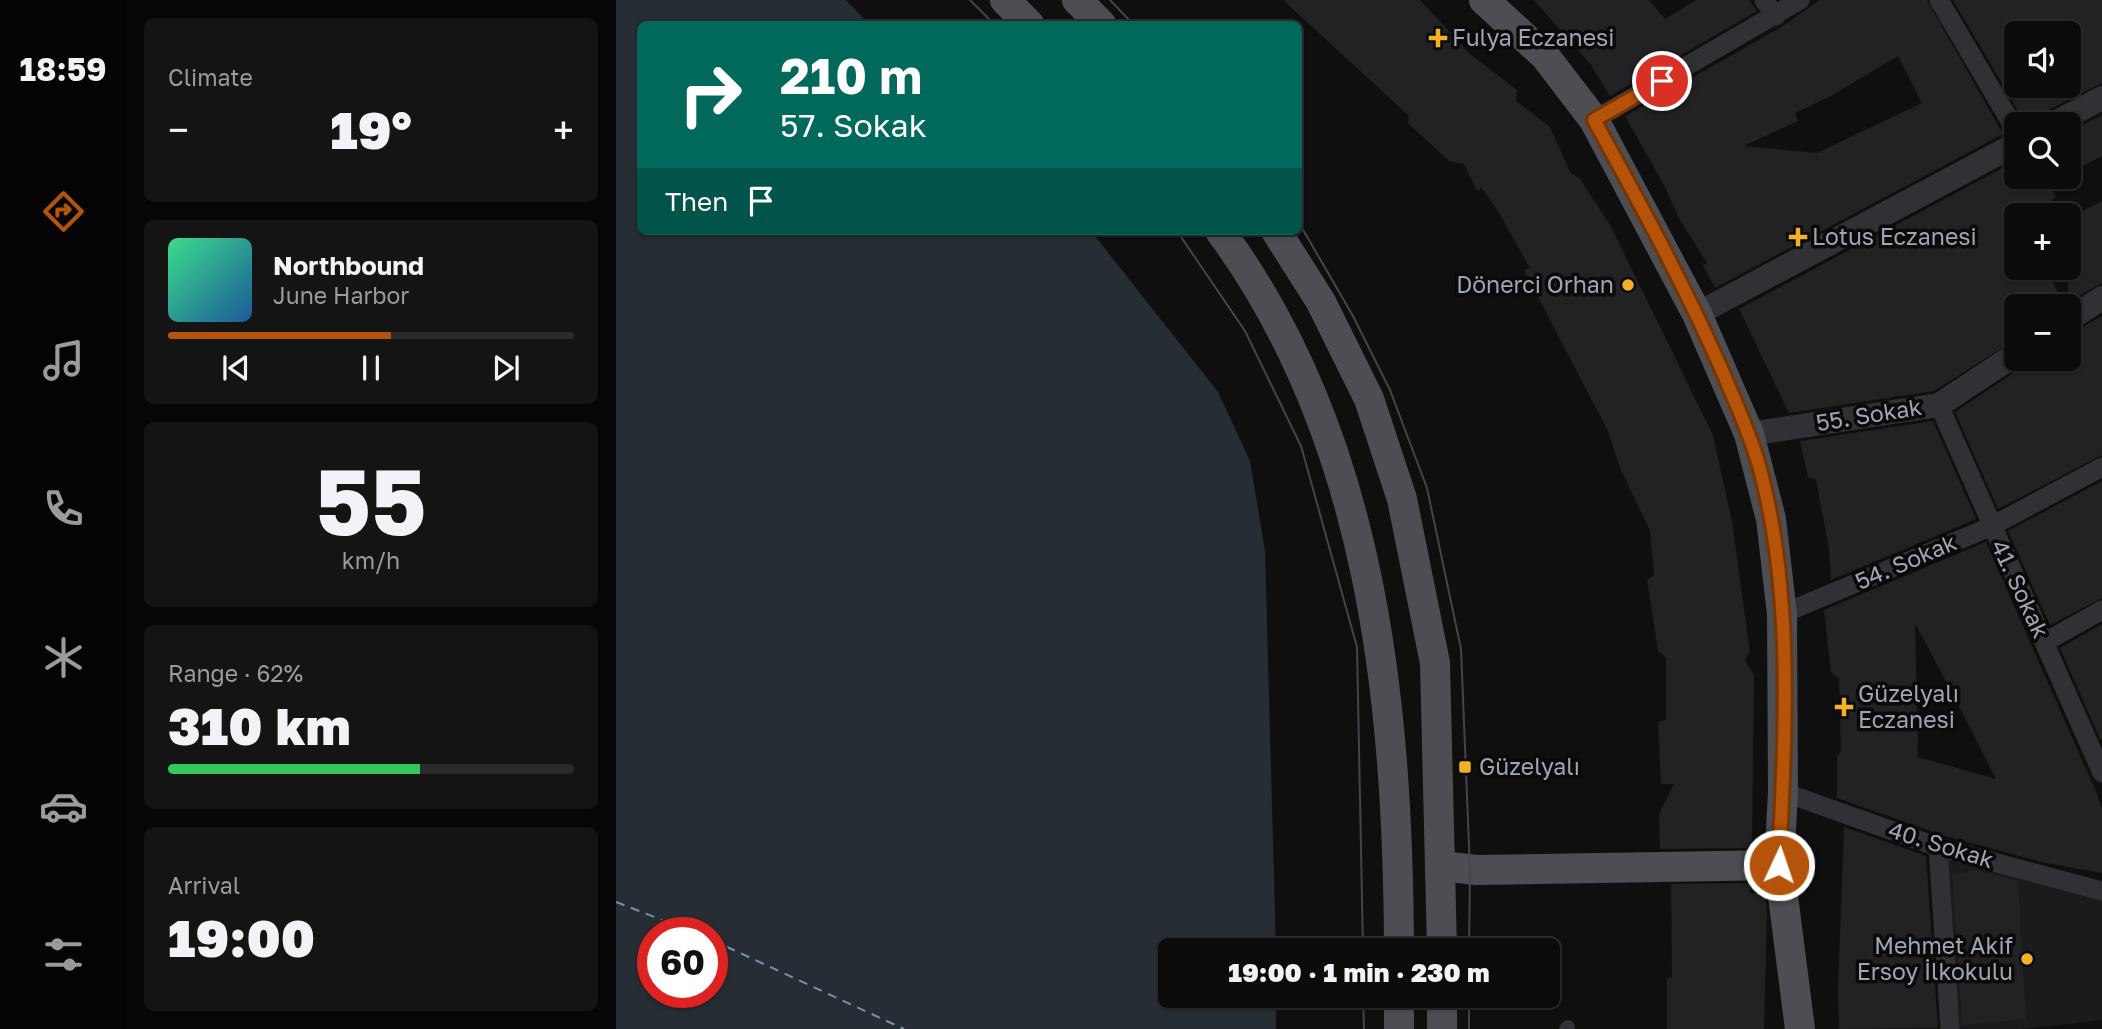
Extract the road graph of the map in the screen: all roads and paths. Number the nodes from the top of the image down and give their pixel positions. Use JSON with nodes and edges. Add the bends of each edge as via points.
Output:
{"nodes":[{"id":1,"x":1005,"y":0,"type":"edge"},
{"id":2,"x":1077,"y":0,"type":"edge"},
{"id":3,"x":1484,"y":0,"type":"edge"},
{"id":4,"x":1764,"y":0,"type":"edge"},
{"id":5,"x":1800,"y":0,"type":"edge"},
{"id":6,"x":1939,"y":0,"type":"edge"},
{"id":7,"x":1776,"y":16,"type":"junction"},
{"id":8,"x":1026,"y":21,"type":"edge"},
{"id":9,"x":1098,"y":21,"type":"edge"},
{"id":10,"x":2102,"y":98,"type":"edge"},
{"id":11,"x":2005,"y":112,"type":"edge"},
{"id":12,"x":2076,"y":112,"type":"edge"},
{"id":13,"x":1594,"y":120,"type":"junction"},
{"id":14,"x":2004,"y":150,"type":"edge"},
{"id":15,"x":1222,"y":235,"type":"edge"},
{"id":16,"x":1278,"y":235,"type":"edge"},
{"id":17,"x":2102,"y":298,"type":"edge"},
{"id":18,"x":2081,"y":312,"type":"edge"},
{"id":19,"x":1697,"y":314,"type":"junction"},
{"id":20,"x":2004,"y":362,"type":"edge"},
{"id":21,"x":1939,"y":405,"type":"junction"},
{"id":22,"x":1749,"y":434,"type":"junction"},
{"id":23,"x":2102,"y":467,"type":"edge"},
{"id":24,"x":1990,"y":527,"type":"junction"},
{"id":25,"x":2102,"y":610,"type":"edge"},
{"id":26,"x":1782,"y":614,"type":"junction"},
{"id":27,"x":2045,"y":642,"type":"junction"},
{"id":28,"x":2100,"y":761,"type":"edge"},
{"id":29,"x":1783,"y":792,"type":"junction"},
{"id":30,"x":1938,"y":847,"type":"junction"},
{"id":31,"x":1779,"y":865,"type":"junction"},
{"id":32,"x":1441,"y":866,"type":"junction"},
{"id":33,"x":2102,"y":891,"type":"edge"},
{"id":34,"x":1399,"y":938,"type":"edge"},
{"id":35,"x":1442,"y":938,"type":"edge"},
{"id":36,"x":1399,"y":1008,"type":"edge"},
{"id":37,"x":1442,"y":1008,"type":"edge"},
{"id":38,"x":1399,"y":1029,"type":"edge"},
{"id":39,"x":1442,"y":1029,"type":"edge"},
{"id":40,"x":1800,"y":1029,"type":"edge"},
{"id":41,"x":1950,"y":1029,"type":"edge"}],
"edges":[{"from":1,"to":8,"type":"main road"},
{"from":2,"to":9,"type":"main road"},
{"from":3,"to":13,"type":"main road","via":[[1545,55]]},
{"from":4,"to":7,"type":"street"},
{"from":5,"to":7,"type":"street"},
{"from":6,"to":11,"type":"street"},
{"from":7,"to":13,"type":"street"},
{"from":10,"to":12,"type":"street"},
{"from":13,"to":19,"type":"main road"},
{"from":14,"to":19,"type":"street"},
{"from":15,"to":34,"type":"main road","via":[[1287,341],[1322,420],[1373,595],[1386,686]]},
{"from":16,"to":32,"type":"main road","via":[[1321,303],[1369,399],[1402,499],[1434,663]]},
{"from":17,"to":18,"type":"street"},
{"from":19,"to":22,"type":"main road"},
{"from":20,"to":21,"type":"street","name":"55. Sokak"},
{"from":21,"to":22,"type":"street","name":"55. Sokak"},
{"from":21,"to":24,"type":"street","name":"41. Sokak"},
{"from":22,"to":26,"type":"main road","via":[[1771,519]]},
{"from":23,"to":24,"type":"street","name":"54. Sokak"},
{"from":24,"to":26,"type":"street","name":"54. Sokak"},
{"from":24,"to":27,"type":"street","name":"41. Sokak"},
{"from":25,"to":27,"type":"street"},
{"from":26,"to":29,"type":"main road"},
{"from":27,"to":28,"type":"street","name":"41. Sokak"},
{"from":29,"to":30,"type":"street","name":"40. Sokak"},
{"from":29,"to":31,"type":"main road"},
{"from":30,"to":33,"type":"street","name":"40. Sokak"},
{"from":30,"to":41,"type":"street"},
{"from":31,"to":32,"type":"main road","via":[[1477,870]]},
{"from":31,"to":40,"type":"main road"},
{"from":32,"to":35,"type":"main road"},
{"from":36,"to":38,"type":"main road"},
{"from":37,"to":39,"type":"main road"}]}
